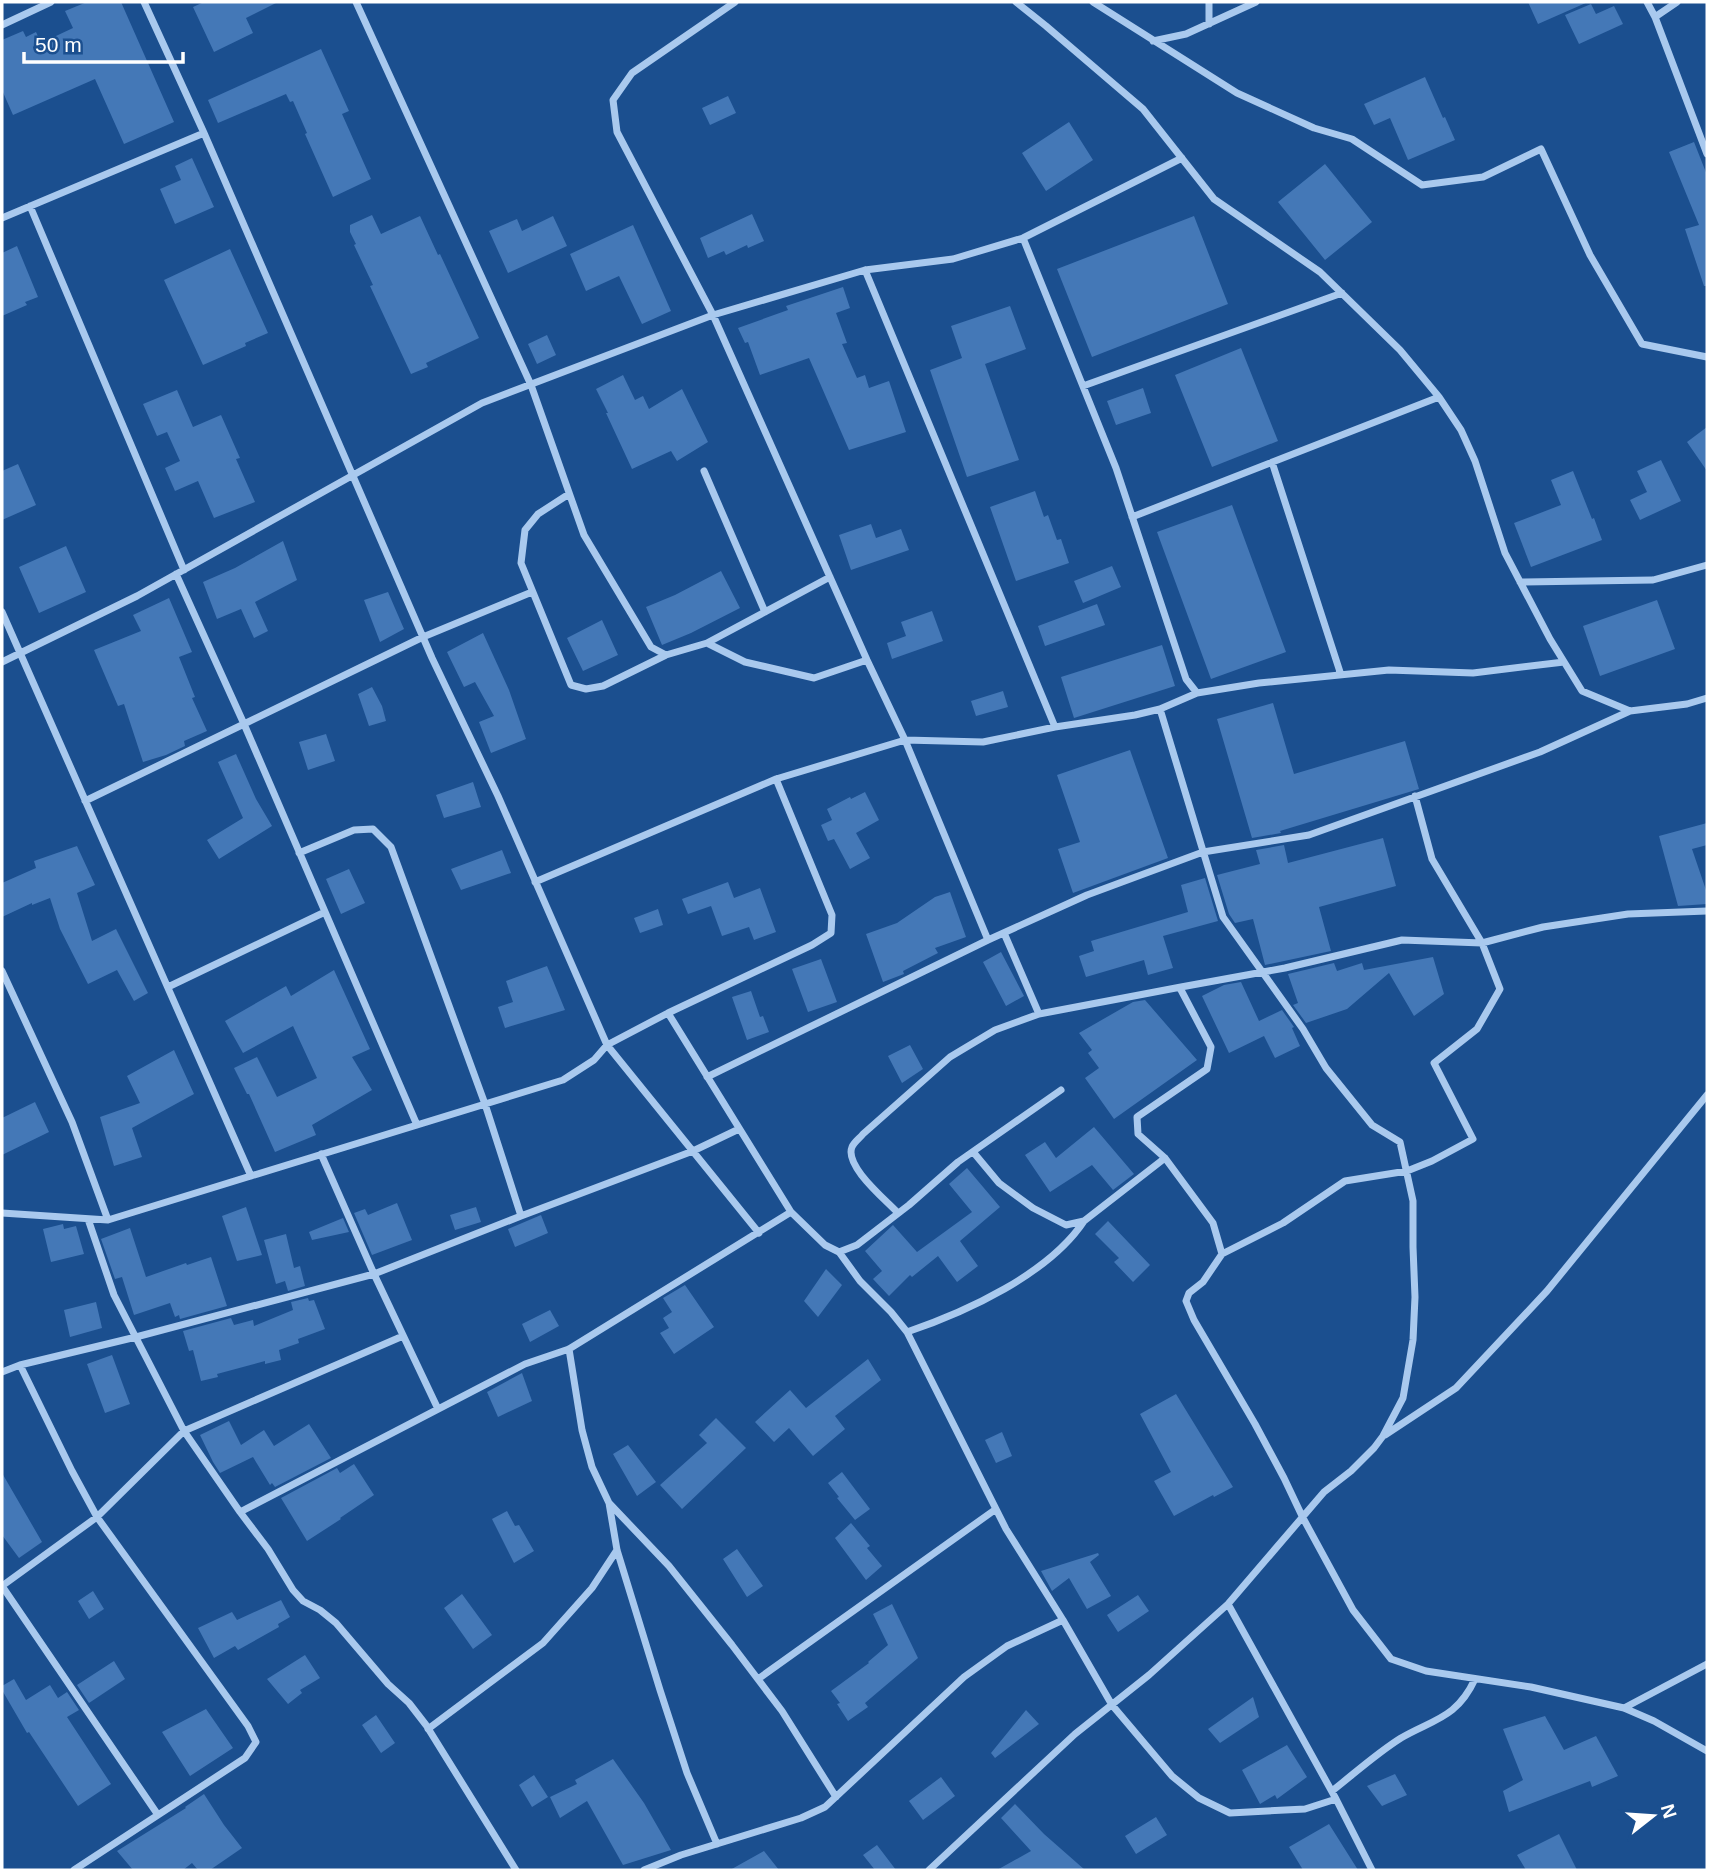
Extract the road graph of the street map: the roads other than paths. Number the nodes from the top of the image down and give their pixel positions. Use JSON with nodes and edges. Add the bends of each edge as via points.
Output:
{"nodes":[{"id":1,"x":51,"y":2,"type":"edge"},
{"id":2,"x":144,"y":2,"type":"edge"},
{"id":3,"x":356,"y":2,"type":"edge"},
{"id":4,"x":735,"y":2,"type":"edge"},
{"id":5,"x":1016,"y":2,"type":"edge"},
{"id":6,"x":1093,"y":2,"type":"edge"},
{"id":7,"x":1209,"y":2,"type":"edge"},
{"id":8,"x":1256,"y":2,"type":"edge"},
{"id":9,"x":1647,"y":2,"type":"edge"},
{"id":10,"x":1677,"y":2,"type":"edge"},
{"id":11,"x":1655,"y":17,"type":"junction"},
{"id":12,"x":1209,"y":24,"type":"junction"},
{"id":13,"x":2,"y":25,"type":"edge"},
{"id":14,"x":1152,"y":41,"type":"junction"},
{"id":15,"x":204,"y":133,"type":"junction"},
{"id":16,"x":1707,"y":154,"type":"edge"},
{"id":17,"x":1182,"y":158,"type":"junction"},
{"id":18,"x":30,"y":206,"type":"junction"},
{"id":19,"x":2,"y":218,"type":"edge"},
{"id":20,"x":1023,"y":238,"type":"junction"},
{"id":21,"x":865,"y":270,"type":"junction"},
{"id":22,"x":1342,"y":293,"type":"junction"},
{"id":23,"x":713,"y":315,"type":"junction"},
{"id":24,"x":1707,"y":356,"type":"edge"},
{"id":25,"x":531,"y":385,"type":"junction"},
{"id":26,"x":1083,"y":386,"type":"junction"},
{"id":27,"x":1439,"y":397,"type":"junction"},
{"id":28,"x":1272,"y":463,"type":"junction"},
{"id":29,"x":704,"y":471,"type":"dead end"},
{"id":30,"x":354,"y":475,"type":"junction"},
{"id":31,"x":569,"y":494,"type":"junction"},
{"id":32,"x":1132,"y":517,"type":"junction"},
{"id":33,"x":1707,"y":565,"type":"edge"},
{"id":34,"x":184,"y":570,"type":"junction"},
{"id":35,"x":176,"y":574,"type":"junction"},
{"id":36,"x":830,"y":577,"type":"junction"},
{"id":37,"x":1520,"y":582,"type":"junction"},
{"id":38,"x":533,"y":592,"type":"junction"},
{"id":39,"x":2,"y":612,"type":"edge"},
{"id":40,"x":765,"y":612,"type":"junction"},
{"id":41,"x":423,"y":637,"type":"junction"},
{"id":42,"x":707,"y":643,"type":"junction"},
{"id":43,"x":20,"y":653,"type":"junction"},
{"id":44,"x":666,"y":655,"type":"junction"},
{"id":45,"x":867,"y":660,"type":"junction"},
{"id":46,"x":2,"y":662,"type":"edge"},
{"id":47,"x":1564,"y":662,"type":"junction"},
{"id":48,"x":1341,"y":675,"type":"junction"},
{"id":49,"x":1197,"y":693,"type":"junction"},
{"id":50,"x":1707,"y":698,"type":"edge"},
{"id":51,"x":1160,"y":709,"type":"junction"},
{"id":52,"x":1630,"y":711,"type":"junction"},
{"id":53,"x":244,"y":724,"type":"junction"},
{"id":54,"x":1055,"y":727,"type":"junction"},
{"id":55,"x":905,"y":740,"type":"junction"},
{"id":56,"x":776,"y":779,"type":"junction"},
{"id":57,"x":1415,"y":796,"type":"junction"},
{"id":58,"x":86,"y":801,"type":"junction"},
{"id":59,"x":1203,"y":852,"type":"junction"},
{"id":60,"x":299,"y":853,"type":"junction"},
{"id":61,"x":535,"y":882,"type":"junction"},
{"id":62,"x":325,"y":912,"type":"junction"},
{"id":63,"x":1707,"y":912,"type":"edge"},
{"id":64,"x":1004,"y":933,"type":"junction"},
{"id":65,"x":988,"y":940,"type":"junction"},
{"id":66,"x":1482,"y":943,"type":"junction"},
{"id":67,"x":2,"y":971,"type":"edge"},
{"id":68,"x":1263,"y":973,"type":"junction"},
{"id":69,"x":167,"y":987,"type":"junction"},
{"id":70,"x":1181,"y":987,"type":"junction"},
{"id":71,"x":667,"y":1013,"type":"junction"},
{"id":72,"x":1039,"y":1014,"type":"junction"},
{"id":73,"x":607,"y":1045,"type":"junction"},
{"id":74,"x":707,"y":1077,"type":"junction"},
{"id":75,"x":1061,"y":1090,"type":"dead end"},
{"id":76,"x":1707,"y":1095,"type":"edge"},
{"id":77,"x":485,"y":1104,"type":"junction"},
{"id":78,"x":417,"y":1125,"type":"junction"},
{"id":79,"x":739,"y":1129,"type":"junction"},
{"id":80,"x":693,"y":1152,"type":"junction"},
{"id":81,"x":974,"y":1153,"type":"junction"},
{"id":82,"x":321,"y":1154,"type":"junction"},
{"id":83,"x":1165,"y":1158,"type":"junction"},
{"id":84,"x":1407,"y":1171,"type":"junction"},
{"id":85,"x":251,"y":1176,"type":"junction"},
{"id":86,"x":791,"y":1212,"type":"junction"},
{"id":87,"x":2,"y":1213,"type":"edge"},
{"id":88,"x":898,"y":1213,"type":"junction"},
{"id":89,"x":521,"y":1216,"type":"junction"},
{"id":90,"x":88,"y":1219,"type":"junction"},
{"id":91,"x":107,"y":1220,"type":"junction"},
{"id":92,"x":1084,"y":1221,"type":"junction"},
{"id":93,"x":759,"y":1233,"type":"junction"},
{"id":94,"x":839,"y":1252,"type":"junction"},
{"id":95,"x":1222,"y":1254,"type":"junction"},
{"id":96,"x":374,"y":1274,"type":"junction"},
{"id":97,"x":907,"y":1332,"type":"junction"},
{"id":98,"x":403,"y":1336,"type":"junction"},
{"id":99,"x":136,"y":1337,"type":"junction"},
{"id":100,"x":569,"y":1349,"type":"junction"},
{"id":101,"x":20,"y":1365,"type":"junction"},
{"id":102,"x":2,"y":1372,"type":"edge"},
{"id":103,"x":438,"y":1409,"type":"junction"},
{"id":104,"x":184,"y":1431,"type":"junction"},
{"id":105,"x":1383,"y":1436,"type":"junction"},
{"id":106,"x":609,"y":1503,"type":"junction"},
{"id":107,"x":996,"y":1509,"type":"junction"},
{"id":108,"x":240,"y":1512,"type":"junction"},
{"id":109,"x":97,"y":1517,"type":"junction"},
{"id":110,"x":1303,"y":1518,"type":"junction"},
{"id":111,"x":617,"y":1550,"type":"junction"},
{"id":112,"x":2,"y":1586,"type":"edge"},
{"id":113,"x":1228,"y":1604,"type":"junction"},
{"id":114,"x":1063,"y":1620,"type":"junction"},
{"id":115,"x":1707,"y":1664,"type":"edge"},
{"id":116,"x":758,"y":1679,"type":"junction"},
{"id":117,"x":1475,"y":1679,"type":"junction"},
{"id":118,"x":1112,"y":1705,"type":"junction"},
{"id":119,"x":1624,"y":1708,"type":"junction"},
{"id":120,"x":429,"y":1729,"type":"junction"},
{"id":121,"x":1707,"y":1751,"type":"edge"},
{"id":122,"x":1334,"y":1795,"type":"junction"},
{"id":123,"x":836,"y":1797,"type":"junction"},
{"id":124,"x":158,"y":1815,"type":"junction"},
{"id":125,"x":717,"y":1844,"type":"junction"},
{"id":126,"x":74,"y":1870,"type":"edge"},
{"id":127,"x":516,"y":1870,"type":"edge"},
{"id":128,"x":644,"y":1870,"type":"edge"},
{"id":129,"x":929,"y":1870,"type":"edge"},
{"id":130,"x":1372,"y":1870,"type":"edge"}],
"edges":[{"from":1,"to":13,"type":"street"},
{"from":2,"to":15,"type":"street"},
{"from":3,"to":25,"type":"street"},
{"from":4,"to":23,"type":"street","via":[[632,73],[613,100],[617,132]]},
{"from":5,"to":17,"type":"street","via":[[1143,109]]},
{"from":6,"to":14,"type":"street"},
{"from":7,"to":12,"type":"street"},
{"from":8,"to":12,"type":"street"},
{"from":9,"to":11,"type":"street"},
{"from":10,"to":11,"type":"street"},
{"from":11,"to":16,"type":"street"},
{"from":12,"to":14,"type":"street"},
{"from":14,"to":24,"type":"street","via":[[1237,93],[1314,128],[1352,139],[1422,186],[1483,177],[1541,149],[1590,255],[1642,344]]},
{"from":15,"to":18,"type":"street"},
{"from":15,"to":30,"type":"street"},
{"from":17,"to":20,"type":"street"},
{"from":17,"to":22,"type":"street","via":[[1214,199],[1320,272]]},
{"from":18,"to":19,"type":"street"},
{"from":18,"to":34,"type":"street"},
{"from":20,"to":21,"type":"street","via":[[953,259]]},
{"from":20,"to":26,"type":"street"},
{"from":21,"to":23,"type":"street"},
{"from":21,"to":54,"type":"street"},
{"from":22,"to":26,"type":"street"},
{"from":22,"to":27,"type":"street","via":[[1400,349]]},
{"from":23,"to":25,"type":"street"},
{"from":23,"to":36,"type":"street"},
{"from":25,"to":30,"type":"street","via":[[482,404]]},
{"from":25,"to":31,"type":"street"},
{"from":26,"to":32,"type":"street"},
{"from":27,"to":28,"type":"street"},
{"from":27,"to":37,"type":"street","via":[[1475,461]]},
{"from":28,"to":32,"type":"street"},
{"from":28,"to":48,"type":"street"},
{"from":29,"to":40,"type":"street"},
{"from":30,"to":34,"type":"street"},
{"from":30,"to":41,"type":"street"},
{"from":31,"to":38,"type":"street","via":[[538,514],[525,530],[521,563]]},
{"from":31,"to":44,"type":"street","via":[[584,534],[651,647]]},
{"from":32,"to":49,"type":"street","via":[[1186,679]]},
{"from":33,"to":37,"type":"street","via":[[1653,580]]},
{"from":34,"to":35,"type":"street"},
{"from":35,"to":43,"type":"street"},
{"from":35,"to":53,"type":"street"},
{"from":36,"to":40,"type":"street"},
{"from":36,"to":45,"type":"street"},
{"from":37,"to":47,"type":"street"},
{"from":38,"to":41,"type":"street"},
{"from":38,"to":44,"type":"street","via":[[571,685],[586,689],[603,686]]},
{"from":39,"to":43,"type":"street"},
{"from":40,"to":42,"type":"street"},
{"from":41,"to":53,"type":"street"},
{"from":41,"to":61,"type":"street"},
{"from":42,"to":44,"type":"street"},
{"from":42,"to":45,"type":"street","via":[[745,662],[814,678]]},
{"from":43,"to":46,"type":"street"},
{"from":43,"to":58,"type":"street"},
{"from":45,"to":55,"type":"street"},
{"from":47,"to":48,"type":"street","via":[[1473,673],[1389,670]]},
{"from":47,"to":52,"type":"street","via":[[1582,691]]},
{"from":48,"to":49,"type":"street"},
{"from":49,"to":51,"type":"street"},
{"from":50,"to":52,"type":"street"},
{"from":51,"to":54,"type":"street"},
{"from":51,"to":59,"type":"street"},
{"from":52,"to":57,"type":"street","via":[[1540,752]]},
{"from":53,"to":58,"type":"street"},
{"from":53,"to":60,"type":"street"},
{"from":54,"to":55,"type":"street","via":[[984,742]]},
{"from":55,"to":56,"type":"street"},
{"from":55,"to":65,"type":"street"},
{"from":56,"to":61,"type":"street"},
{"from":56,"to":71,"type":"street","via":[[832,915],[831,933]]},
{"from":57,"to":59,"type":"street","via":[[1309,835]]},
{"from":57,"to":66,"type":"street","via":[[1432,859]]},
{"from":58,"to":69,"type":"street"},
{"from":59,"to":64,"type":"street","via":[[1087,895]]},
{"from":59,"to":68,"type":"street","via":[[1223,917]]},
{"from":60,"to":62,"type":"street"},
{"from":60,"to":77,"type":"street","via":[[354,830],[373,829],[391,847]]},
{"from":61,"to":73,"type":"street"},
{"from":62,"to":69,"type":"street"},
{"from":62,"to":78,"type":"street"},
{"from":63,"to":66,"type":"street","via":[[1628,914],[1544,927]]},
{"from":64,"to":65,"type":"street"},
{"from":64,"to":72,"type":"street"},
{"from":65,"to":74,"type":"street"},
{"from":66,"to":68,"type":"street","via":[[1402,940]]},
{"from":66,"to":84,"type":"street","via":[[1500,989],[1477,1029],[1434,1063],[1473,1139]]},
{"from":67,"to":91,"type":"street","via":[[72,1122]]},
{"from":68,"to":70,"type":"street"},
{"from":68,"to":84,"type":"street","via":[[1326,1068],[1372,1125],[1399,1142]]},
{"from":69,"to":85,"type":"street"},
{"from":70,"to":72,"type":"street"},
{"from":70,"to":83,"type":"street","via":[[1211,1047],[1207,1069],[1137,1117],[1138,1134]]},
{"from":71,"to":73,"type":"street"},
{"from":71,"to":74,"type":"street"},
{"from":72,"to":88,"type":"street","via":[[995,1030],[950,1057],[853,1146],[851,1156],[860,1173]]},
{"from":73,"to":77,"type":"street","via":[[594,1060],[563,1080]]},
{"from":73,"to":80,"type":"street"},
{"from":74,"to":79,"type":"street"},
{"from":75,"to":81,"type":"street"},
{"from":76,"to":105,"type":"street","via":[[1547,1291],[1456,1388]]},
{"from":77,"to":78,"type":"street"},
{"from":77,"to":89,"type":"street"},
{"from":78,"to":82,"type":"street"},
{"from":79,"to":80,"type":"street"},
{"from":79,"to":86,"type":"street"},
{"from":80,"to":89,"type":"street"},
{"from":80,"to":93,"type":"street"},
{"from":81,"to":88,"type":"street"},
{"from":81,"to":92,"type":"street","via":[[999,1183],[1033,1208],[1066,1225]]},
{"from":82,"to":85,"type":"street"},
{"from":82,"to":96,"type":"street"},
{"from":83,"to":92,"type":"street"},
{"from":83,"to":95,"type":"street","via":[[1213,1223]]},
{"from":84,"to":95,"type":"street","via":[[1345,1181],[1283,1223]]},
{"from":84,"to":105,"type":"street","via":[[1413,1201],[1413,1340],[1403,1398]]},
{"from":85,"to":91,"type":"street"},
{"from":86,"to":93,"type":"street"},
{"from":86,"to":94,"type":"street","via":[[825,1245]]},
{"from":87,"to":90,"type":"street"},
{"from":88,"to":94,"type":"street","via":[[857,1245]]},
{"from":89,"to":96,"type":"street"},
{"from":90,"to":91,"type":"street"},
{"from":90,"to":99,"type":"street","via":[[114,1295]]},
{"from":92,"to":97,"type":"street","via":[[1073,1238],[1005,1290]]},
{"from":93,"to":100,"type":"street"},
{"from":94,"to":97,"type":"street"},
{"from":95,"to":110,"type":"street","via":[[1186,1301]]},
{"from":96,"to":98,"type":"street"},
{"from":96,"to":99,"type":"street"},
{"from":97,"to":107,"type":"street"},
{"from":98,"to":103,"type":"street"},
{"from":98,"to":104,"type":"street"},
{"from":99,"to":101,"type":"street"},
{"from":99,"to":104,"type":"street"},
{"from":100,"to":103,"type":"street","via":[[525,1364]]},
{"from":100,"to":106,"type":"street","via":[[582,1430]]},
{"from":101,"to":102,"type":"street"},
{"from":101,"to":109,"type":"street"},
{"from":103,"to":108,"type":"street"},
{"from":104,"to":108,"type":"street"},
{"from":104,"to":109,"type":"street"},
{"from":105,"to":110,"type":"street"},
{"from":106,"to":111,"type":"street"},
{"from":106,"to":116,"type":"street","via":[[669,1566]]},
{"from":107,"to":114,"type":"street"},
{"from":107,"to":116,"type":"street"},
{"from":108,"to":120,"type":"street","via":[[293,1590],[336,1623]]},
{"from":109,"to":112,"type":"street"},
{"from":109,"to":124,"type":"street","via":[[256,1742],[245,1758]]},
{"from":110,"to":113,"type":"street"},
{"from":110,"to":117,"type":"street","via":[[1353,1610],[1391,1659],[1426,1671]]},
{"from":111,"to":120,"type":"street","via":[[592,1588],[543,1643]]},
{"from":111,"to":125,"type":"street","via":[[687,1773]]},
{"from":112,"to":124,"type":"street"},
{"from":113,"to":118,"type":"street"},
{"from":113,"to":122,"type":"street"},
{"from":114,"to":118,"type":"street"},
{"from":114,"to":123,"type":"street","via":[[1007,1646],[964,1677]]},
{"from":115,"to":119,"type":"street"},
{"from":116,"to":123,"type":"street"},
{"from":117,"to":119,"type":"street"},
{"from":117,"to":122,"type":"street","via":[[1468,1695],[1450,1713],[1402,1738]]},
{"from":118,"to":122,"type":"street","via":[[1172,1776],[1199,1798],[1230,1813],[1305,1809]]},
{"from":118,"to":129,"type":"street"},
{"from":119,"to":121,"type":"street"},
{"from":120,"to":127,"type":"street"},
{"from":122,"to":130,"type":"street"},
{"from":123,"to":125,"type":"street","via":[[801,1818]]},
{"from":124,"to":126,"type":"street"},
{"from":125,"to":128,"type":"street"}]}
